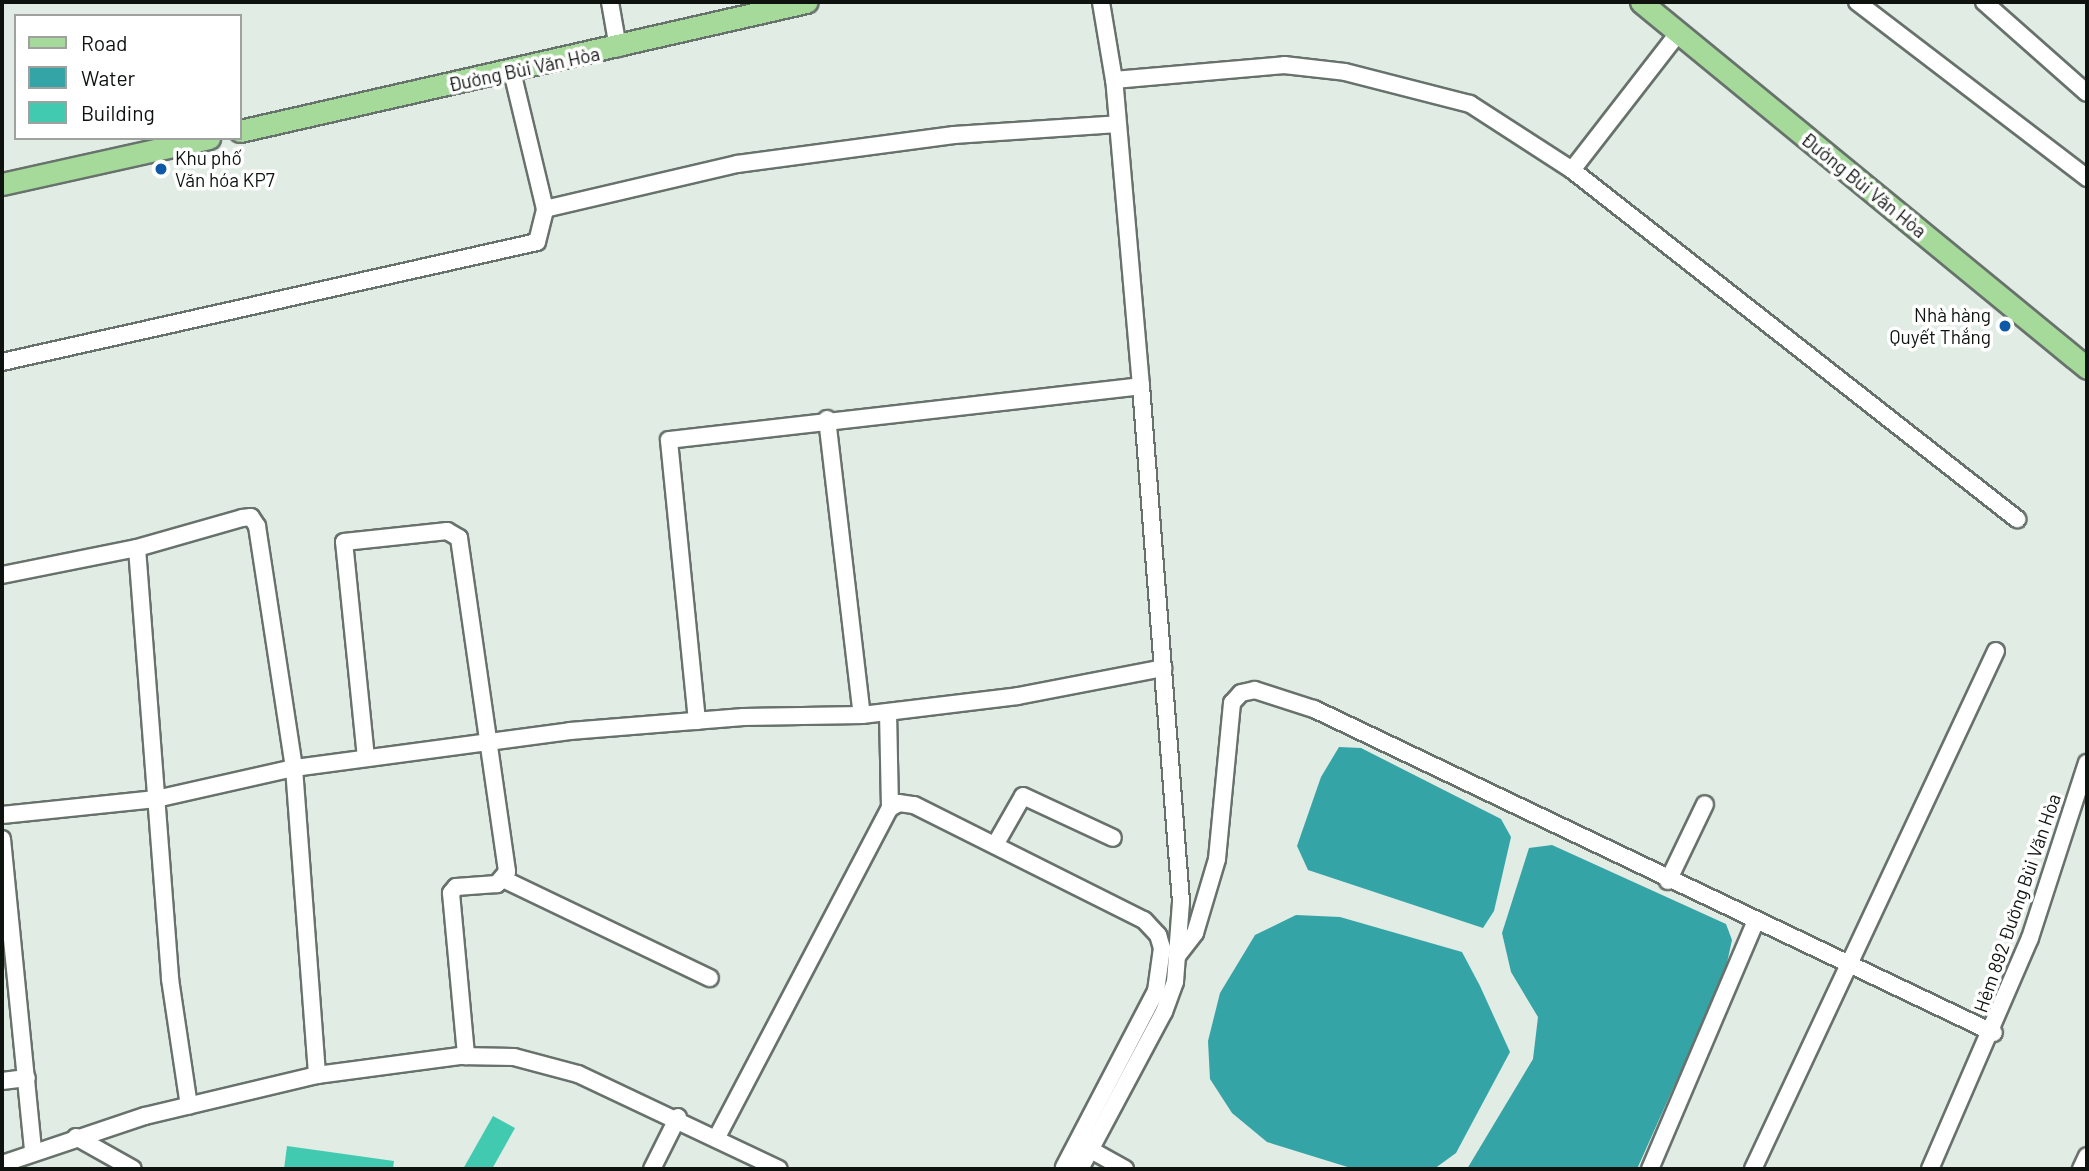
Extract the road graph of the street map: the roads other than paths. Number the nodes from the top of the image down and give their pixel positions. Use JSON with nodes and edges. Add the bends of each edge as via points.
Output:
{"nodes":[{"id":1,"x":610,"y":2,"type":"edge"},
{"id":2,"x":806,"y":2,"type":"edge"},
{"id":3,"x":1101,"y":2,"type":"edge"},
{"id":4,"x":1642,"y":2,"type":"edge"},
{"id":5,"x":1857,"y":2,"type":"edge"},
{"id":6,"x":1984,"y":2,"type":"edge"},
{"id":7,"x":1679,"y":32,"type":"junction"},
{"id":8,"x":618,"y":48,"type":"junction"},
{"id":9,"x":512,"y":72,"type":"junction"},
{"id":10,"x":1114,"y":80,"type":"junction"},
{"id":11,"x":2087,"y":93,"type":"edge"},
{"id":12,"x":1118,"y":124,"type":"junction"},
{"id":13,"x":242,"y":131,"type":"edge"},
{"id":14,"x":200,"y":140,"type":"edge"},
{"id":15,"x":1572,"y":170,"type":"junction"},
{"id":16,"x":2087,"y":178,"type":"edge"},
{"id":17,"x":2,"y":184,"type":"edge"},
{"id":18,"x":545,"y":209,"type":"junction"},
{"id":19,"x":2,"y":362,"type":"edge"},
{"id":20,"x":2087,"y":368,"type":"edge"},
{"id":21,"x":1141,"y":386,"type":"junction"},
{"id":22,"x":827,"y":419,"type":"junction"},
{"id":23,"x":2017,"y":519,"type":"dead end"},
{"id":24,"x":137,"y":548,"type":"junction"},
{"id":25,"x":2,"y":575,"type":"edge"},
{"id":26,"x":1996,"y":652,"type":"dead end"},
{"id":27,"x":1163,"y":668,"type":"junction"},
{"id":28,"x":888,"y":712,"type":"junction"},
{"id":29,"x":862,"y":715,"type":"junction"},
{"id":30,"x":697,"y":721,"type":"junction"},
{"id":31,"x":486,"y":742,"type":"junction"},
{"id":32,"x":366,"y":758,"type":"junction"},
{"id":33,"x":2087,"y":763,"type":"edge"},
{"id":34,"x":294,"y":768,"type":"junction"},
{"id":35,"x":156,"y":799,"type":"junction"},
{"id":36,"x":1705,"y":804,"type":"dead end"},
{"id":37,"x":890,"y":808,"type":"junction"},
{"id":38,"x":2,"y":815,"type":"edge"},
{"id":39,"x":1113,"y":838,"type":"dead end"},
{"id":40,"x":2,"y":839,"type":"edge"},
{"id":41,"x":995,"y":845,"type":"junction"},
{"id":42,"x":505,"y":880,"type":"junction"},
{"id":43,"x":1668,"y":881,"type":"junction"},
{"id":44,"x":1755,"y":923,"type":"junction"},
{"id":45,"x":9,"y":951,"type":"edge"},
{"id":46,"x":1178,"y":955,"type":"junction"},
{"id":47,"x":1848,"y":966,"type":"junction"},
{"id":48,"x":710,"y":978,"type":"dead end"},
{"id":49,"x":1994,"y":1033,"type":"junction"},
{"id":50,"x":466,"y":1056,"type":"junction"},
{"id":51,"x":317,"y":1075,"type":"junction"},
{"id":52,"x":27,"y":1078,"type":"junction"},
{"id":53,"x":2,"y":1081,"type":"edge"},
{"id":54,"x":189,"y":1105,"type":"junction"},
{"id":55,"x":678,"y":1117,"type":"junction"},
{"id":56,"x":76,"y":1137,"type":"junction"},
{"id":57,"x":717,"y":1137,"type":"junction"},
{"id":58,"x":1091,"y":1150,"type":"junction"},
{"id":59,"x":33,"y":1151,"type":"junction"},
{"id":60,"x":2087,"y":1156,"type":"edge"},
{"id":61,"x":2,"y":1164,"type":"edge"},
{"id":62,"x":1072,"y":1168,"type":"edge"},
{"id":63,"x":133,"y":1169,"type":"edge"},
{"id":64,"x":652,"y":1169,"type":"edge"},
{"id":65,"x":779,"y":1169,"type":"edge"},
{"id":66,"x":1125,"y":1169,"type":"edge"},
{"id":67,"x":1650,"y":1169,"type":"edge"},
{"id":68,"x":1753,"y":1169,"type":"edge"},
{"id":69,"x":1930,"y":1169,"type":"edge"},
{"id":70,"x":2081,"y":1169,"type":"edge"}],
"edges":[{"from":1,"to":8,"type":"street"},
{"from":2,"to":8,"type":"main road","name":"Đường Bùi Văn Hòa"},
{"from":3,"to":10,"type":"street"},
{"from":4,"to":7,"type":"main road","name":"Đường Bùi Văn Hòa"},
{"from":5,"to":16,"type":"street"},
{"from":6,"to":11,"type":"street"},
{"from":7,"to":15,"type":"street"},
{"from":7,"to":20,"type":"main road","name":"Đường Bùi Văn Hòa"},
{"from":8,"to":9,"type":"main road","name":"Đường Bùi Văn Hòa"},
{"from":9,"to":13,"type":"main road","name":"Đường Bùi Văn Hòa"},
{"from":9,"to":18,"type":"street"},
{"from":10,"to":12,"type":"street"},
{"from":10,"to":15,"type":"street","via":[[1226,66],[1345,72],[1470,104]]},
{"from":12,"to":18,"type":"street","via":[[954,135],[737,164]]},
{"from":12,"to":21,"type":"street"},
{"from":14,"to":17,"type":"main road"},
{"from":15,"to":23,"type":"street"},
{"from":18,"to":19,"type":"street","via":[[537,242],[518,248]]},
{"from":21,"to":22,"type":"street"},
{"from":21,"to":27,"type":"street"},
{"from":22,"to":29,"type":"street"},
{"from":22,"to":30,"type":"street","via":[[668,440]]},
{"from":24,"to":25,"type":"street"},
{"from":24,"to":34,"type":"street","via":[[251,517],[257,526]]},
{"from":24,"to":35,"type":"street"},
{"from":26,"to":47,"type":"street"},
{"from":27,"to":28,"type":"street","via":[[1018,696]]},
{"from":27,"to":46,"type":"street","via":[[1181,902]]},
{"from":28,"to":29,"type":"street"},
{"from":28,"to":37,"type":"street"},
{"from":29,"to":30,"type":"street"},
{"from":30,"to":31,"type":"street"},
{"from":31,"to":32,"type":"street"},
{"from":31,"to":32,"type":"street","via":[[459,538],[447,531],[347,538],[342,554]]},
{"from":31,"to":42,"type":"street"},
{"from":32,"to":34,"type":"street"},
{"from":33,"to":49,"type":"street","name":"Hẻm 892 Đường Bùi Văn Hòa"},
{"from":34,"to":35,"type":"street"},
{"from":34,"to":51,"type":"street"},
{"from":35,"to":38,"type":"street"},
{"from":35,"to":54,"type":"street","via":[[170,979]]},
{"from":36,"to":43,"type":"street"},
{"from":37,"to":41,"type":"street","via":[[914,805]]},
{"from":37,"to":57,"type":"street"},
{"from":39,"to":41,"type":"street","via":[[1023,796]]},
{"from":40,"to":45,"type":"street"},
{"from":41,"to":62,"type":"street","via":[[1144,919],[1162,948],[1156,991]]},
{"from":42,"to":48,"type":"street"},
{"from":42,"to":50,"type":"street","via":[[456,887],[451,893]]},
{"from":43,"to":44,"type":"street"},
{"from":43,"to":46,"type":"street","via":[[1314,709],[1255,690],[1241,693],[1232,704],[1217,859],[1195,933]]},
{"from":44,"to":47,"type":"street"},
{"from":44,"to":67,"type":"street"},
{"from":45,"to":52,"type":"street"},
{"from":46,"to":58,"type":"street","via":[[1175,982],[1154,1038]]},
{"from":47,"to":49,"type":"street"},
{"from":47,"to":68,"type":"street"},
{"from":49,"to":69,"type":"street","name":"Hẻm 892 Đường Bùi Văn Hòa"},
{"from":50,"to":51,"type":"street"},
{"from":50,"to":55,"type":"street","via":[[514,1057],[578,1074]]},
{"from":51,"to":54,"type":"street"},
{"from":52,"to":53,"type":"street"},
{"from":52,"to":59,"type":"street"},
{"from":54,"to":56,"type":"street"},
{"from":55,"to":57,"type":"street"},
{"from":55,"to":64,"type":"street"},
{"from":56,"to":59,"type":"street"},
{"from":56,"to":63,"type":"street"},
{"from":57,"to":65,"type":"street"},
{"from":58,"to":62,"type":"street"},
{"from":58,"to":66,"type":"street"},
{"from":59,"to":61,"type":"street"},
{"from":60,"to":70,"type":"street"}]}
